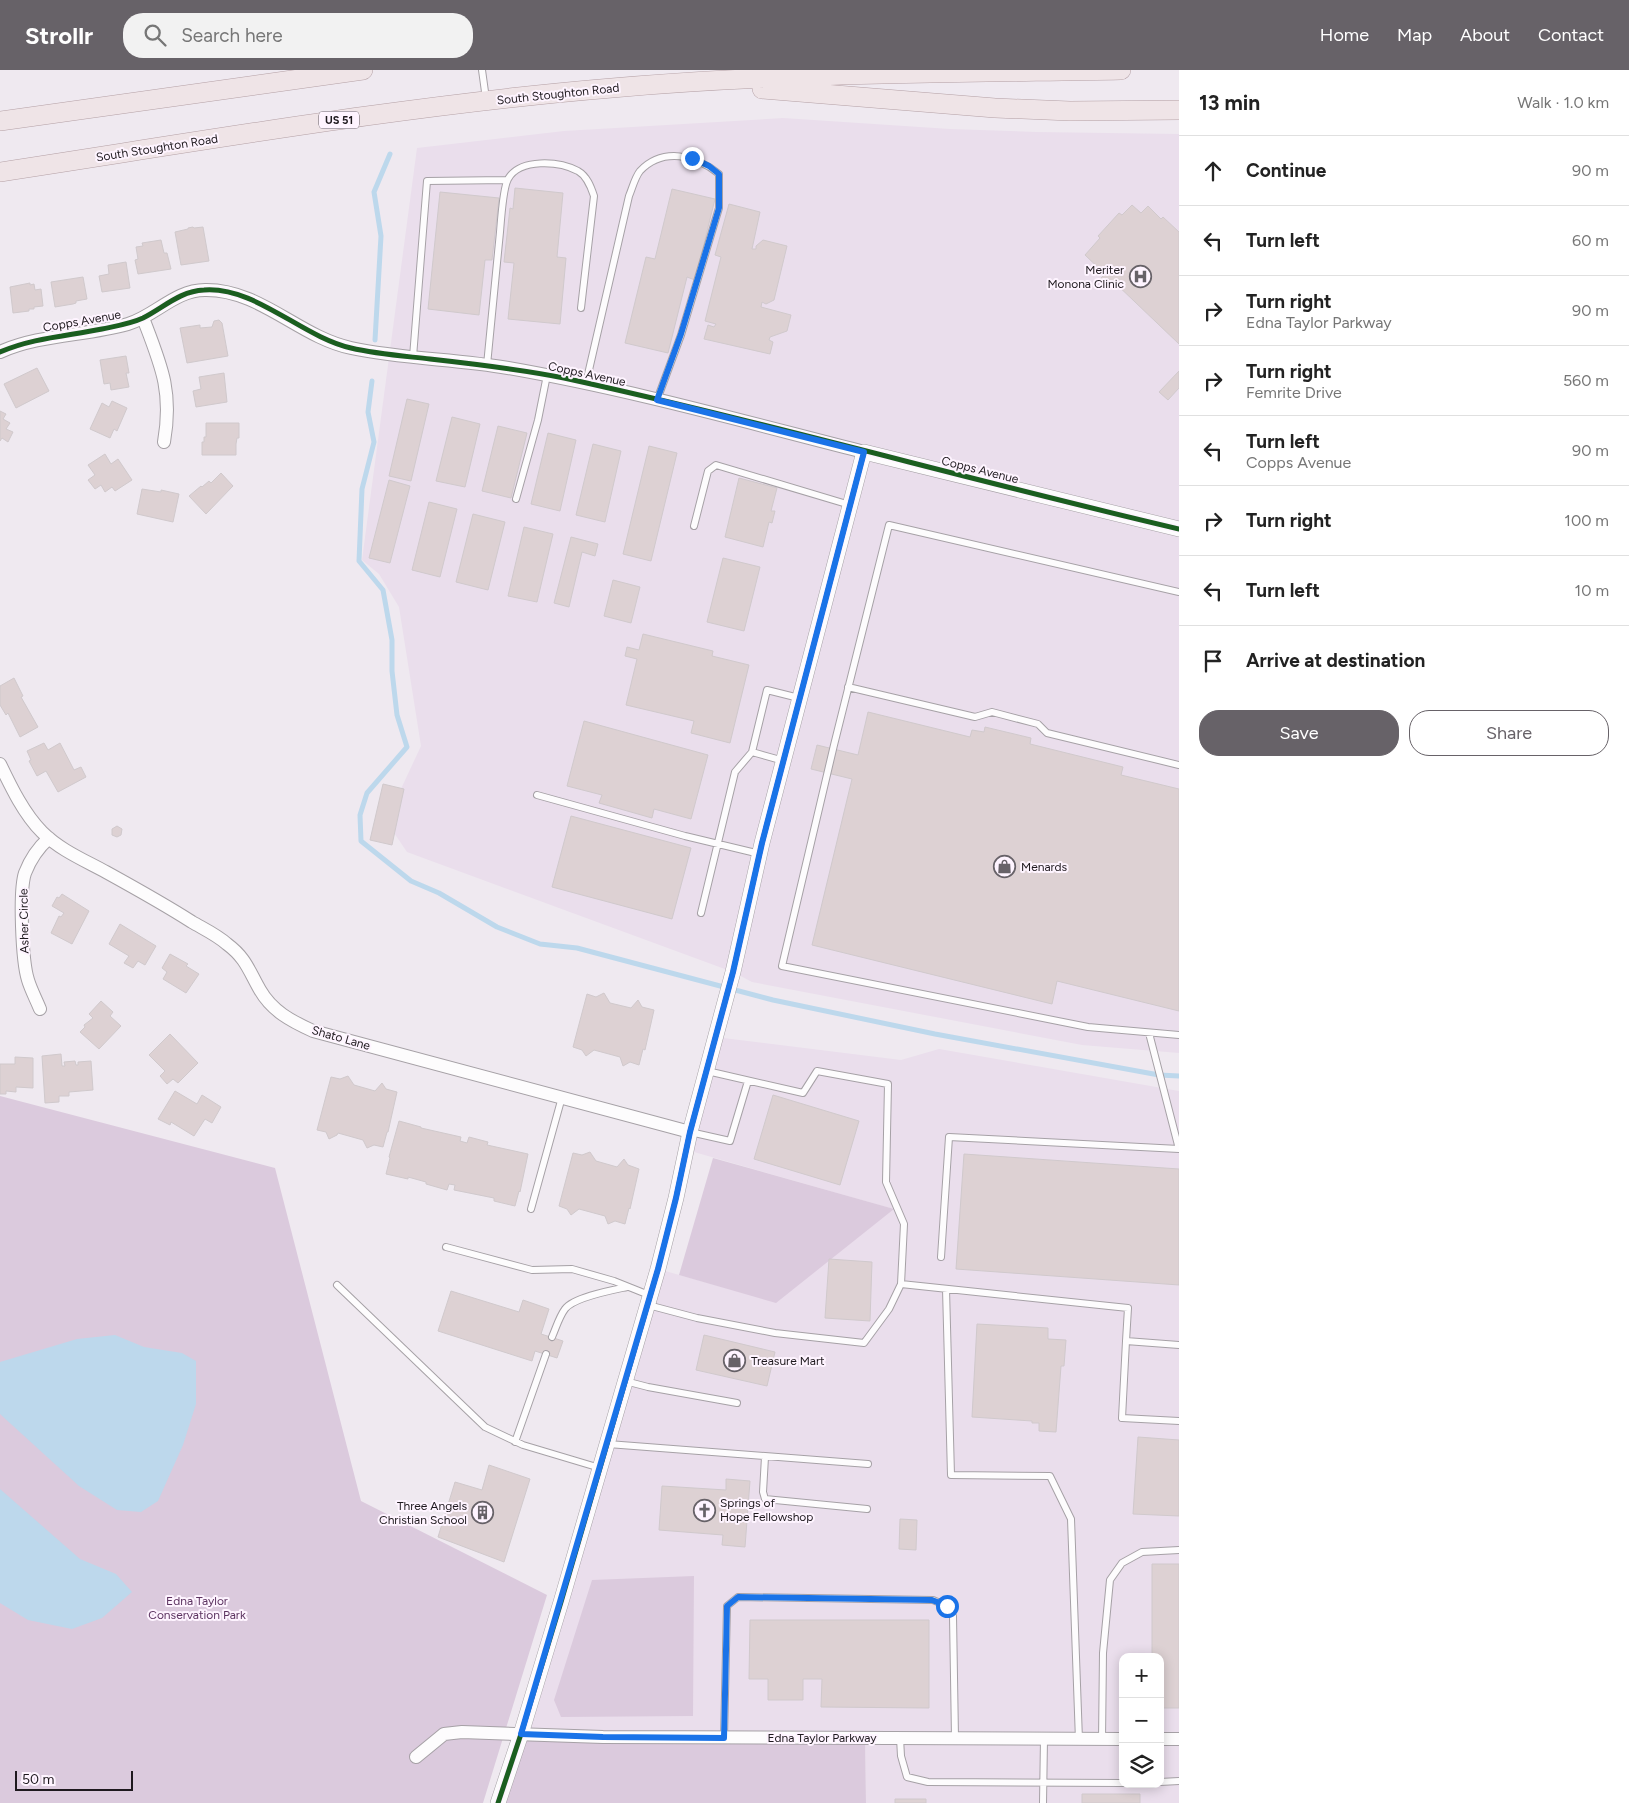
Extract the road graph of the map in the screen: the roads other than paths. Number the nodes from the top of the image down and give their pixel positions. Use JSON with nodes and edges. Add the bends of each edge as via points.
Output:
{"nodes":[{"id":1,"x":363,"y":70,"type":"edge"},
{"id":2,"x":482,"y":70,"type":"edge"},
{"id":3,"x":1121,"y":70,"type":"edge"},
{"id":4,"x":1063,"y":71,"type":"edge"},
{"id":5,"x":727,"y":81,"type":"junction"},
{"id":6,"x":486,"y":101,"type":"junction"},
{"id":7,"x":1179,"y":110,"type":"edge"},
{"id":8,"x":0,"y":121,"type":"edge"},
{"id":9,"x":0,"y":172,"type":"edge"},
{"id":10,"x":507,"y":180,"type":"junction"},
{"id":11,"x":580,"y":308,"type":"dead end"},
{"id":12,"x":143,"y":318,"type":"junction"},
{"id":13,"x":0,"y":352,"type":"edge"},
{"id":14,"x":413,"y":357,"type":"junction"},
{"id":15,"x":487,"y":365,"type":"junction"},
{"id":16,"x":548,"y":375,"type":"junction"},
{"id":17,"x":586,"y":383,"type":"junction"},
{"id":18,"x":657,"y":400,"type":"junction"},
{"id":19,"x":164,"y":442,"type":"dead end"},
{"id":20,"x":864,"y":452,"type":"junction"},
{"id":21,"x":516,"y":500,"type":"dead end"},
{"id":22,"x":850,"y":505,"type":"junction"},
{"id":23,"x":694,"y":526,"type":"dead end"},
{"id":24,"x":1179,"y":530,"type":"edge"},
{"id":25,"x":1179,"y":592,"type":"edge"},
{"id":26,"x":848,"y":688,"type":"junction"},
{"id":27,"x":800,"y":698,"type":"junction"},
{"id":28,"x":752,"y":752,"type":"junction"},
{"id":29,"x":784,"y":761,"type":"junction"},
{"id":30,"x":0,"y":764,"type":"edge"},
{"id":31,"x":1179,"y":765,"type":"edge"},
{"id":32,"x":537,"y":795,"type":"dead end"},
{"id":33,"x":49,"y":838,"type":"junction"},
{"id":34,"x":718,"y":843,"type":"junction"},
{"id":35,"x":760,"y":854,"type":"junction"},
{"id":36,"x":701,"y":913,"type":"dead end"},
{"id":37,"x":40,"y":1009,"type":"dead end"},
{"id":38,"x":1149,"y":1033,"type":"junction"},
{"id":39,"x":1179,"y":1035,"type":"edge"},
{"id":40,"x":707,"y":1071,"type":"junction"},
{"id":41,"x":748,"y":1081,"type":"junction"},
{"id":42,"x":562,"y":1097,"type":"junction"},
{"id":43,"x":690,"y":1132,"type":"junction"},
{"id":44,"x":1179,"y":1149,"type":"edge"},
{"id":45,"x":531,"y":1209,"type":"dead end"},
{"id":46,"x":446,"y":1246,"type":"dead end"},
{"id":47,"x":941,"y":1257,"type":"dead end"},
{"id":48,"x":901,"y":1284,"type":"junction"},
{"id":49,"x":337,"y":1285,"type":"dead end"},
{"id":50,"x":627,"y":1286,"type":"junction"},
{"id":51,"x":946,"y":1289,"type":"junction"},
{"id":52,"x":649,"y":1300,"type":"junction"},
{"id":53,"x":552,"y":1337,"type":"dead end"},
{"id":54,"x":1126,"y":1342,"type":"junction"},
{"id":55,"x":1179,"y":1345,"type":"edge"},
{"id":56,"x":546,"y":1354,"type":"dead end"},
{"id":57,"x":625,"y":1381,"type":"junction"},
{"id":58,"x":737,"y":1402,"type":"dead end"},
{"id":59,"x":1179,"y":1421,"type":"edge"},
{"id":60,"x":515,"y":1442,"type":"junction"},
{"id":61,"x":607,"y":1444,"type":"junction"},
{"id":62,"x":765,"y":1457,"type":"junction"},
{"id":63,"x":868,"y":1464,"type":"dead end"},
{"id":64,"x":600,"y":1468,"type":"junction"},
{"id":65,"x":867,"y":1509,"type":"dead end"},
{"id":66,"x":1179,"y":1550,"type":"edge"},
{"id":67,"x":521,"y":1734,"type":"junction"},
{"id":68,"x":724,"y":1738,"type":"junction"},
{"id":69,"x":900,"y":1738,"type":"junction"},
{"id":70,"x":955,"y":1738,"type":"junction"},
{"id":71,"x":1044,"y":1739,"type":"junction"},
{"id":72,"x":1164,"y":1739,"type":"edge"},
{"id":73,"x":1179,"y":1739,"type":"edge"},
{"id":74,"x":1080,"y":1740,"type":"junction"},
{"id":75,"x":1102,"y":1740,"type":"junction"},
{"id":76,"x":1119,"y":1740,"type":"edge"},
{"id":77,"x":416,"y":1757,"type":"dead end"},
{"id":78,"x":1179,"y":1781,"type":"edge"},
{"id":79,"x":1164,"y":1782,"type":"edge"},
{"id":80,"x":1043,"y":1783,"type":"junction"},
{"id":81,"x":1119,"y":1783,"type":"edge"},
{"id":82,"x":498,"y":1803,"type":"edge"},
{"id":83,"x":1043,"y":1803,"type":"edge"}],
"edges":[{"from":1,"to":8,"type":"main road"},
{"from":2,"to":6,"type":"lane"},
{"from":3,"to":4,"type":"main road","name":"South Stoughton Road","number":"US 51"},
{"from":4,"to":5,"type":"main road","name":"South Stoughton Road","number":"US 51"},
{"from":5,"to":6,"type":"main road","name":"South Stoughton Road","number":"US 51"},
{"from":5,"to":7,"type":"main road","via":[[768,90],[995,108]]},
{"from":6,"to":9,"type":"main road","name":"South Stoughton Road","number":"US 51"},
{"from":10,"to":11,"type":"lane","via":[[517,169],[535,163],[558,165],[579,172],[590,185],[594,196]]},
{"from":10,"to":14,"type":"lane","via":[[427,181]]},
{"from":10,"to":15,"type":"lane"},
{"from":12,"to":13,"type":"street","name":"Copps Avenue","via":[[128,324],[37,339]]},
{"from":12,"to":14,"type":"street","name":"Copps Avenue","via":[[189,292],[219,290],[266,307],[303,329],[348,348]]},
{"from":12,"to":19,"type":"street","via":[[163,369],[166,386],[168,414]]},
{"from":14,"to":15,"type":"street","name":"Copps Avenue"},
{"from":15,"to":16,"type":"street","name":"Copps Avenue"},
{"from":16,"to":17,"type":"street","name":"Copps Avenue"},
{"from":16,"to":21,"type":"lane"},
{"from":17,"to":18,"type":"street","name":"Copps Avenue"},
{"from":17,"to":18,"type":"lane","via":[[629,196],[639,172],[654,160],[675,155],[692,158],[719,174],[719,208],[681,334]]},
{"from":18,"to":20,"type":"street","name":"Copps Avenue"},
{"from":20,"to":22,"type":"street"},
{"from":20,"to":24,"type":"street","name":"Copps Avenue"},
{"from":22,"to":23,"type":"lane","via":[[716,465],[708,471]]},
{"from":22,"to":27,"type":"street"},
{"from":25,"to":26,"type":"lane","via":[[889,525]]},
{"from":26,"to":31,"type":"lane","via":[[975,717],[992,712],[1038,724],[1047,733]]},
{"from":26,"to":38,"type":"lane","via":[[782,966],[1088,1027]]},
{"from":27,"to":28,"type":"lane","via":[[767,690]]},
{"from":27,"to":29,"type":"street"},
{"from":28,"to":29,"type":"lane"},
{"from":28,"to":34,"type":"lane","via":[[735,772]]},
{"from":29,"to":35,"type":"street"},
{"from":30,"to":33,"type":"street","name":"Shato Lane","via":[[31,818]]},
{"from":32,"to":34,"type":"lane"},
{"from":33,"to":37,"type":"street","name":"Asher Circle","via":[[29,865],[22,885],[25,970]]},
{"from":33,"to":42,"type":"street","name":"Shato Lane","via":[[59,847],[154,898],[226,942],[247,964],[267,1001],[297,1024]]},
{"from":34,"to":35,"type":"lane"},
{"from":34,"to":36,"type":"lane"},
{"from":35,"to":40,"type":"street"},
{"from":38,"to":39,"type":"lane"},
{"from":38,"to":44,"type":"lane"},
{"from":40,"to":41,"type":"lane"},
{"from":40,"to":43,"type":"street"},
{"from":41,"to":43,"type":"lane","via":[[730,1141]]},
{"from":41,"to":48,"type":"lane","via":[[802,1093],[817,1071],[888,1084],[886,1182],[904,1224]]},
{"from":42,"to":43,"type":"street","name":"Shato Lane"},
{"from":42,"to":45,"type":"lane"},
{"from":43,"to":52,"type":"street"},
{"from":44,"to":47,"type":"lane","via":[[949,1137]]},
{"from":46,"to":50,"type":"lane","via":[[532,1270],[572,1269]]},
{"from":48,"to":51,"type":"lane"},
{"from":48,"to":52,"type":"lane","via":[[889,1309],[864,1343],[775,1333],[697,1318]]},
{"from":49,"to":60,"type":"lane","via":[[485,1427]]},
{"from":50,"to":52,"type":"lane"},
{"from":50,"to":53,"type":"lane","via":[[569,1305]]},
{"from":51,"to":54,"type":"lane","via":[[1128,1308]]},
{"from":51,"to":74,"type":"lane","via":[[951,1475],[1050,1476],[1071,1519]]},
{"from":52,"to":57,"type":"street"},
{"from":54,"to":55,"type":"lane"},
{"from":54,"to":59,"type":"lane","via":[[1122,1418]]},
{"from":56,"to":60,"type":"lane"},
{"from":57,"to":58,"type":"lane"},
{"from":57,"to":61,"type":"street"},
{"from":60,"to":64,"type":"lane"},
{"from":61,"to":62,"type":"lane"},
{"from":61,"to":64,"type":"street"},
{"from":62,"to":63,"type":"lane"},
{"from":62,"to":65,"type":"lane","via":[[764,1499]]},
{"from":64,"to":67,"type":"street"},
{"from":66,"to":75,"type":"lane","via":[[1142,1552],[1122,1563],[1110,1580],[1103,1653]]},
{"from":67,"to":68,"type":"street","name":"Edna Taylor Parkway"},
{"from":67,"to":77,"type":"street","name":"Edna Taylor Parkway","via":[[444,1734]]},
{"from":67,"to":82,"type":"street"},
{"from":68,"to":69,"type":"street","name":"Edna Taylor Parkway"},
{"from":68,"to":70,"type":"lane","via":[[727,1606],[738,1597],[932,1600],[947,1606],[954,1616]]},
{"from":69,"to":70,"type":"street","name":"Edna Taylor Parkway"},
{"from":69,"to":80,"type":"lane","via":[[901,1756],[908,1777],[928,1782]]},
{"from":70,"to":71,"type":"street","name":"Edna Taylor Parkway"},
{"from":71,"to":74,"type":"street","name":"Edna Taylor Parkway"},
{"from":71,"to":80,"type":"lane"},
{"from":72,"to":73,"type":"street"},
{"from":74,"to":75,"type":"street","name":"Edna Taylor Parkway"},
{"from":75,"to":76,"type":"street","name":"Edna Taylor Parkway"},
{"from":78,"to":79,"type":"lane"},
{"from":80,"to":81,"type":"lane"},
{"from":80,"to":83,"type":"lane"}]}
